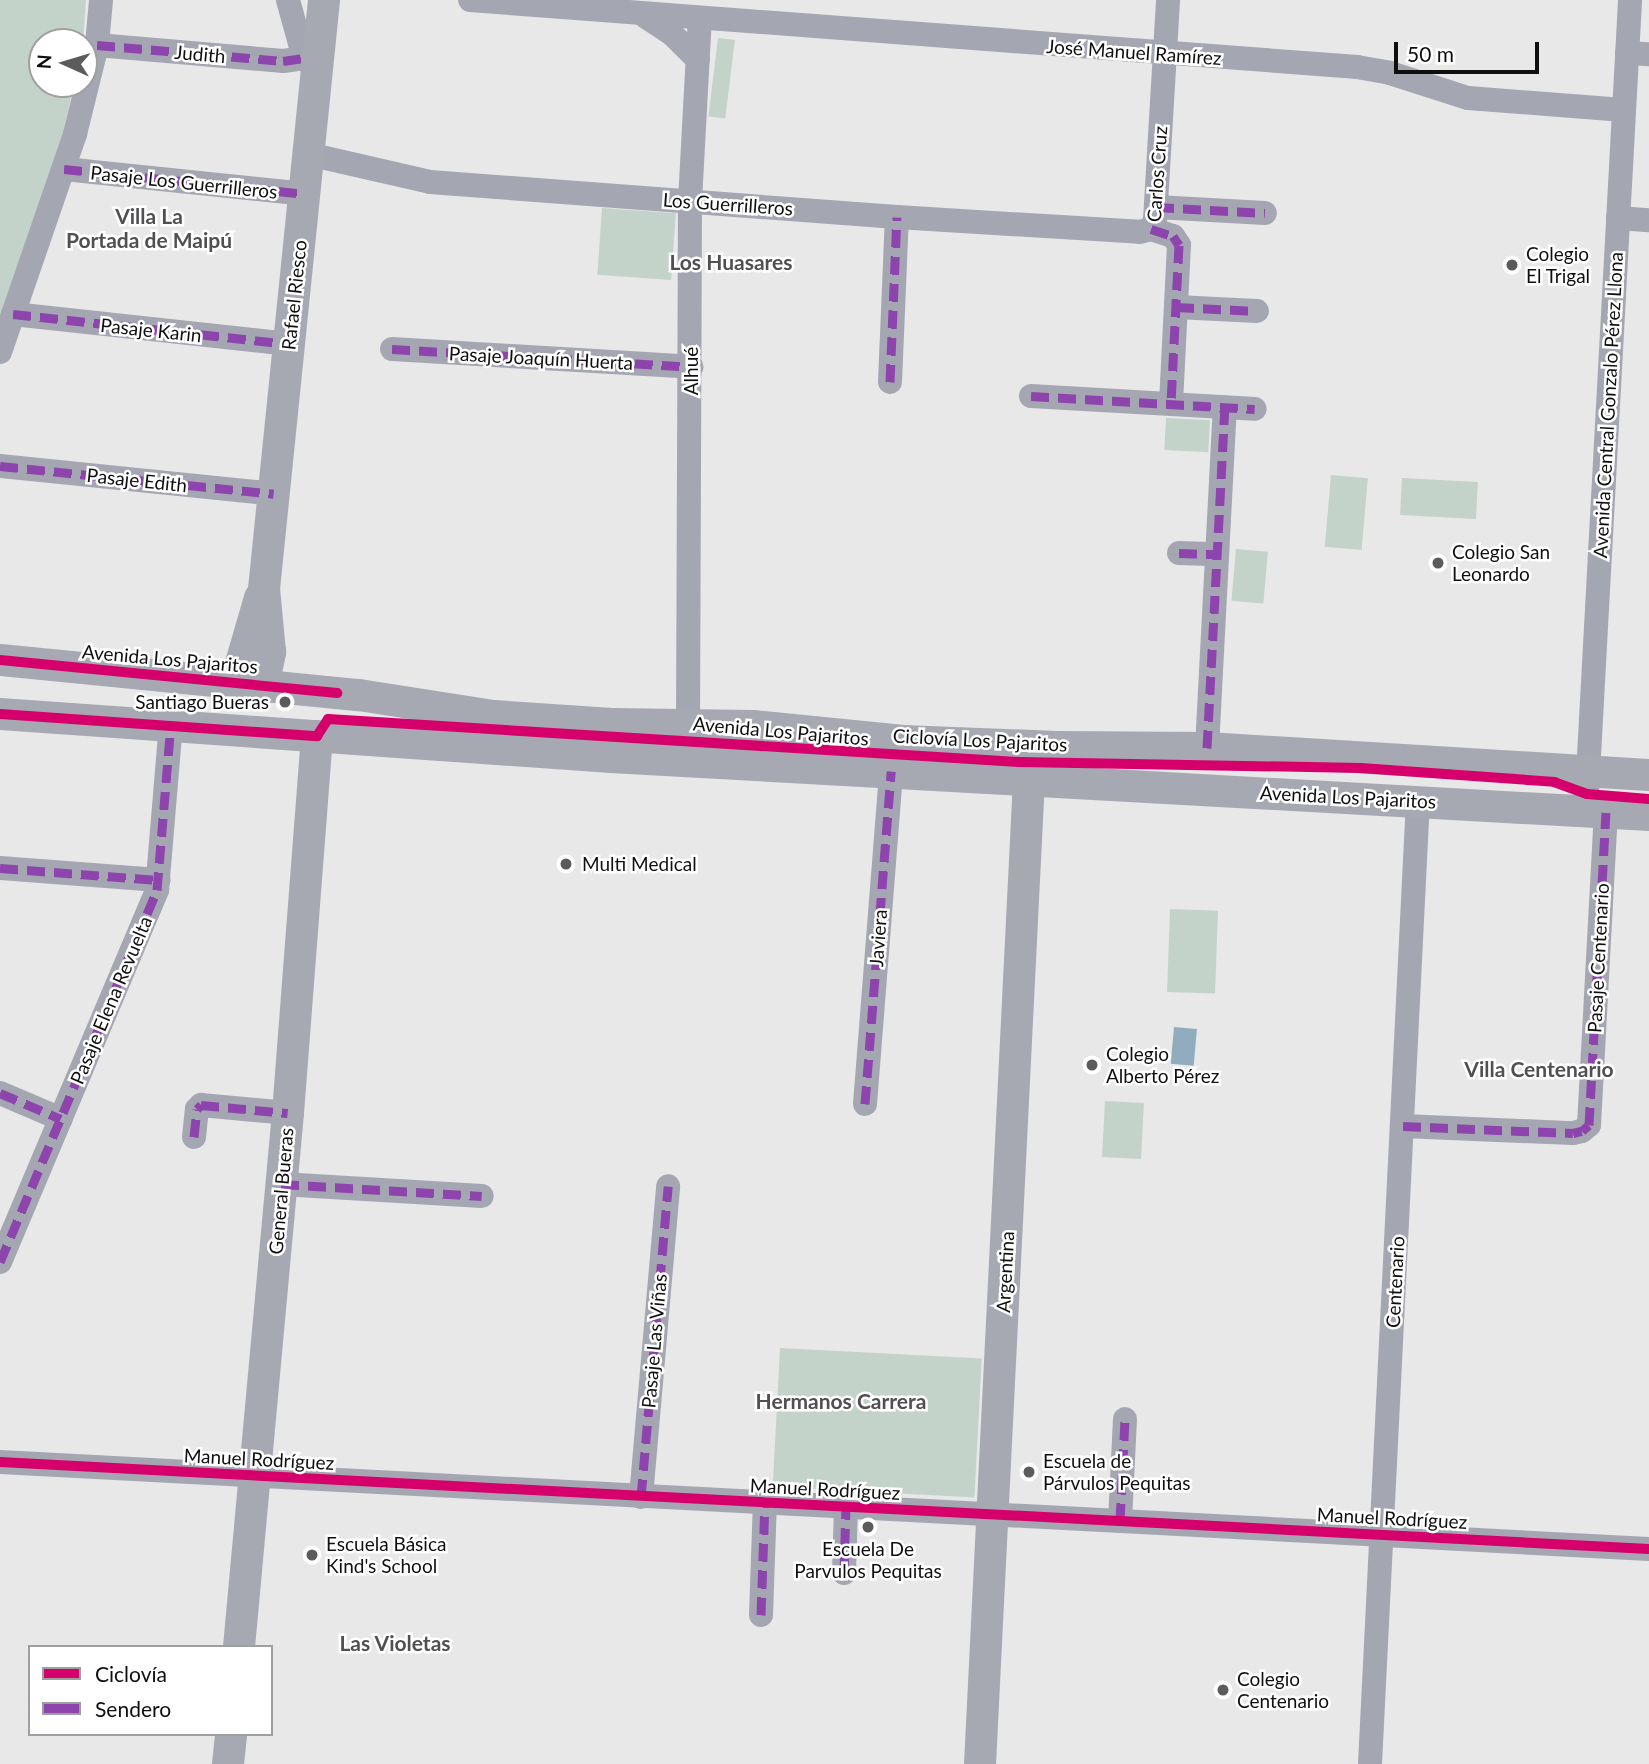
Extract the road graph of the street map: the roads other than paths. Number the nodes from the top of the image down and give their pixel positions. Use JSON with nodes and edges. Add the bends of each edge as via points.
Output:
{"nodes":[{"id":1,"x":101,"y":0,"type":"edge"},
{"id":2,"x":288,"y":0,"type":"edge"},
{"id":3,"x":324,"y":0,"type":"edge"},
{"id":4,"x":470,"y":0,"type":"edge"},
{"id":5,"x":1168,"y":0,"type":"edge"},
{"id":6,"x":1630,"y":0,"type":"edge"},
{"id":7,"x":598,"y":5,"type":"edge"},
{"id":8,"x":639,"y":14,"type":"junction"},
{"id":9,"x":700,"y":19,"type":"junction"},
{"id":10,"x":98,"y":34,"type":"edge"},
{"id":11,"x":98,"y":45,"type":"edge"},
{"id":12,"x":1638,"y":53,"type":"edge"},
{"id":13,"x":1164,"y":55,"type":"junction"},
{"id":14,"x":698,"y":60,"type":"junction"},
{"id":15,"x":310,"y":64,"type":"junction"},
{"id":16,"x":83,"y":98,"type":"edge"},
{"id":17,"x":1624,"y":110,"type":"junction"},
{"id":18,"x":309,"y":155,"type":"junction"},
{"id":19,"x":64,"y":169,"type":"junction"},
{"id":20,"x":304,"y":194,"type":"junction"},
{"id":21,"x":690,"y":201,"type":"junction"},
{"id":22,"x":1265,"y":213,"type":"dead end"},
{"id":23,"x":897,"y":217,"type":"junction"},
{"id":24,"x":1154,"y":218,"type":"junction"},
{"id":25,"x":1618,"y":218,"type":"junction"},
{"id":26,"x":1649,"y":220,"type":"edge"},
{"id":27,"x":1176,"y":307,"type":"junction"},
{"id":28,"x":1257,"y":311,"type":"dead end"},
{"id":29,"x":13,"y":314,"type":"junction"},
{"id":30,"x":289,"y":345,"type":"junction"},
{"id":31,"x":392,"y":349,"type":"dead end"},
{"id":32,"x":0,"y":352,"type":"edge"},
{"id":33,"x":691,"y":367,"type":"junction"},
{"id":34,"x":890,"y":382,"type":"dead end"},
{"id":35,"x":1031,"y":396,"type":"dead end"},
{"id":36,"x":1171,"y":404,"type":"junction"},
{"id":37,"x":1225,"y":407,"type":"junction"},
{"id":38,"x":1255,"y":409,"type":"dead end"},
{"id":39,"x":0,"y":466,"type":"edge"},
{"id":40,"x":274,"y":494,"type":"junction"},
{"id":41,"x":1180,"y":552,"type":"dead end"},
{"id":42,"x":1217,"y":554,"type":"junction"},
{"id":43,"x":0,"y":660,"type":"edge"},
{"id":44,"x":249,"y":685,"type":"junction"},
{"id":45,"x":0,"y":714,"type":"edge"},
{"id":46,"x":688,"y":723,"type":"junction"},
{"id":47,"x":174,"y":725,"type":"junction"},
{"id":48,"x":317,"y":736,"type":"junction"},
{"id":49,"x":1005,"y":745,"type":"junction"},
{"id":50,"x":1207,"y":748,"type":"junction"},
{"id":51,"x":891,"y":771,"type":"junction"},
{"id":52,"x":1588,"y":771,"type":"junction"},
{"id":53,"x":1649,"y":775,"type":"edge"},
{"id":54,"x":1029,"y":779,"type":"junction"},
{"id":55,"x":1418,"y":800,"type":"junction"},
{"id":56,"x":1596,"y":811,"type":"junction"},
{"id":57,"x":1649,"y":815,"type":"edge"},
{"id":58,"x":0,"y":868,"type":"edge"},
{"id":59,"x":159,"y":880,"type":"junction"},
{"id":60,"x":0,"y":1093,"type":"edge"},
{"id":61,"x":866,"y":1104,"type":"dead end"},
{"id":62,"x":288,"y":1113,"type":"junction"},
{"id":63,"x":61,"y":1119,"type":"junction"},
{"id":64,"x":1403,"y":1126,"type":"junction"},
{"id":65,"x":194,"y":1137,"type":"dead end"},
{"id":66,"x":281,"y":1184,"type":"junction"},
{"id":67,"x":668,"y":1186,"type":"dead end"},
{"id":68,"x":482,"y":1196,"type":"dead end"},
{"id":69,"x":0,"y":1262,"type":"edge"},
{"id":70,"x":1125,"y":1419,"type":"dead end"},
{"id":71,"x":0,"y":1462,"type":"edge"},
{"id":72,"x":254,"y":1477,"type":"junction"},
{"id":73,"x":641,"y":1497,"type":"junction"},
{"id":74,"x":846,"y":1507,"type":"junction"},
{"id":75,"x":765,"y":1510,"type":"junction"},
{"id":76,"x":992,"y":1515,"type":"junction"},
{"id":77,"x":1120,"y":1521,"type":"junction"},
{"id":78,"x":1381,"y":1535,"type":"junction"},
{"id":79,"x":1649,"y":1549,"type":"edge"},
{"id":80,"x":844,"y":1573,"type":"dead end"},
{"id":81,"x":761,"y":1615,"type":"dead end"},
{"id":82,"x":239,"y":1645,"type":"edge"},
{"id":83,"x":231,"y":1736,"type":"edge"},
{"id":84,"x":228,"y":1764,"type":"edge"},
{"id":85,"x":980,"y":1764,"type":"edge"},
{"id":86,"x":1370,"y":1764,"type":"edge"}],
"edges":[{"from":1,"to":10,"type":"street"},
{"from":2,"to":15,"type":"street"},
{"from":3,"to":15,"type":"main road","name":"Rafael Riesco"},
{"from":4,"to":7,"type":"street","name":"José Manuel Ramírez"},
{"from":5,"to":13,"type":"street","name":"Carlos Cruz"},
{"from":6,"to":12,"type":"street","name":"Avenida Central Gonzalo Pérez Llona"},
{"from":7,"to":8,"type":"street","name":"José Manuel Ramírez"},
{"from":8,"to":9,"type":"street","name":"José Manuel Ramírez"},
{"from":8,"to":14,"type":"street","name":"José Manuel Ramírez","via":[[671,33]]},
{"from":9,"to":13,"type":"street","name":"José Manuel Ramírez"},
{"from":9,"to":14,"type":"street","name":"Alhué"},
{"from":11,"to":15,"type":"street","name":"Judith"},
{"from":12,"to":17,"type":"street","name":"Avenida Central Gonzalo Pérez Llona"},
{"from":13,"to":17,"type":"street","name":"José Manuel Ramírez","via":[[1357,67],[1468,98]]},
{"from":13,"to":24,"type":"street","name":"Carlos Cruz"},
{"from":14,"to":21,"type":"street","name":"Alhué"},
{"from":15,"to":18,"type":"main road","name":"Rafael Riesco"},
{"from":16,"to":19,"type":"street"},
{"from":17,"to":25,"type":"street","name":"Avenida Central Gonzalo Pérez Llona"},
{"from":18,"to":20,"type":"main road","name":"Rafael Riesco"},
{"from":18,"to":21,"type":"street","name":"Los Guerrilleros","via":[[430,182]]},
{"from":19,"to":20,"type":"street","name":"Pasaje Los Guerrilleros"},
{"from":19,"to":29,"type":"street"},
{"from":20,"to":30,"type":"main road","name":"Rafael Riesco"},
{"from":21,"to":23,"type":"street","name":"Los Guerrilleros"},
{"from":21,"to":33,"type":"street","name":"Alhué"},
{"from":22,"to":24,"type":"street","name":"Los Guerrilleros"},
{"from":23,"to":24,"type":"street","name":"Los Guerrilleros","via":[[1140,232]]},
{"from":23,"to":34,"type":"street"},
{"from":24,"to":27,"type":"street","name":"Carlos Cruz","via":[[1179,245]]},
{"from":25,"to":26,"type":"street"},
{"from":25,"to":52,"type":"street","name":"Avenida Central Gonzalo Pérez Llona"},
{"from":27,"to":28,"type":"street"},
{"from":27,"to":36,"type":"street","name":"Carlos Cruz"},
{"from":29,"to":30,"type":"street","name":"Pasaje Karin"},
{"from":29,"to":32,"type":"street"},
{"from":30,"to":40,"type":"main road","name":"Rafael Riesco"},
{"from":31,"to":33,"type":"street","name":"Pasaje Joaquín Huerta"},
{"from":33,"to":46,"type":"street","name":"Alhué"},
{"from":35,"to":36,"type":"street"},
{"from":36,"to":37,"type":"street"},
{"from":37,"to":38,"type":"street"},
{"from":37,"to":42,"type":"street"},
{"from":39,"to":40,"type":"street","name":"Pasaje Edith"},
{"from":40,"to":44,"type":"main road","name":"Rafael Riesco","via":[[264,589],[270,652]]},
{"from":41,"to":42,"type":"street"},
{"from":42,"to":50,"type":"street"},
{"from":43,"to":44,"type":"main road","name":"Avenida Los Pajaritos"},
{"from":44,"to":46,"type":"main road","name":"Avenida Los Pajaritos","via":[[359,695],[494,716],[612,724]]},
{"from":44,"to":47,"type":"main road","via":[[226,713]]},
{"from":45,"to":47,"type":"main road","name":"Avenida Los Pajaritos"},
{"from":46,"to":49,"type":"main road","name":"Avenida Los Pajaritos"},
{"from":47,"to":48,"type":"main road","name":"Avenida Los Pajaritos"},
{"from":47,"to":59,"type":"street","name":"Pasaje Elena Revuelta"},
{"from":48,"to":51,"type":"main road","name":"Avenida Los Pajaritos"},
{"from":48,"to":62,"type":"main road","name":"General Bueras"},
{"from":49,"to":50,"type":"main road","name":"Avenida Los Pajaritos"},
{"from":49,"to":54,"type":"main road"},
{"from":50,"to":52,"type":"main road","name":"Avenida Los Pajaritos"},
{"from":51,"to":54,"type":"main road","name":"Avenida Los Pajaritos"},
{"from":51,"to":61,"type":"street","name":"Javiera"},
{"from":52,"to":53,"type":"main road","name":"Avenida Los Pajaritos"},
{"from":52,"to":56,"type":"street","name":"Avenida Central Gonzalo Pérez Llona"},
{"from":54,"to":55,"type":"main road","name":"Avenida Los Pajaritos"},
{"from":54,"to":76,"type":"main road","name":"Argentina"},
{"from":55,"to":56,"type":"main road","name":"Avenida Los Pajaritos"},
{"from":55,"to":64,"type":"street","name":"Centenario"},
{"from":56,"to":57,"type":"main road","name":"Avenida Los Pajaritos"},
{"from":56,"to":64,"type":"street","name":"Pasaje Centenario","via":[[1588,1125],[1573,1133]]},
{"from":58,"to":59,"type":"street"},
{"from":59,"to":63,"type":"street","name":"Pasaje Elena Revuelta"},
{"from":60,"to":63,"type":"street"},
{"from":62,"to":65,"type":"street","via":[[201,1105]]},
{"from":62,"to":66,"type":"main road","name":"General Bueras"},
{"from":63,"to":69,"type":"street","name":"Pasaje Elena Revuelta"},
{"from":64,"to":78,"type":"street","name":"Centenario"},
{"from":66,"to":68,"type":"street"},
{"from":66,"to":72,"type":"main road","name":"General Bueras"},
{"from":67,"to":73,"type":"street","name":"Pasaje Las Viñas"},
{"from":70,"to":77,"type":"street"},
{"from":71,"to":72,"type":"street","name":"Manuel Rodríguez"},
{"from":72,"to":73,"type":"street","name":"Manuel Rodríguez"},
{"from":72,"to":82,"type":"main road","name":"General Bueras"},
{"from":73,"to":75,"type":"street","name":"Manuel Rodríguez"},
{"from":74,"to":75,"type":"street","name":"Manuel Rodríguez"},
{"from":74,"to":76,"type":"street","name":"Manuel Rodríguez"},
{"from":74,"to":80,"type":"street"},
{"from":75,"to":81,"type":"street","name":"Manuel Rodríguez"},
{"from":76,"to":77,"type":"street","name":"Manuel Rodríguez"},
{"from":76,"to":85,"type":"main road","name":"Argentina"},
{"from":77,"to":78,"type":"street","name":"Manuel Rodríguez"},
{"from":78,"to":79,"type":"street","name":"Manuel Rodríguez"},
{"from":78,"to":86,"type":"street","name":"Centenario"},
{"from":83,"to":84,"type":"main road"}]}
